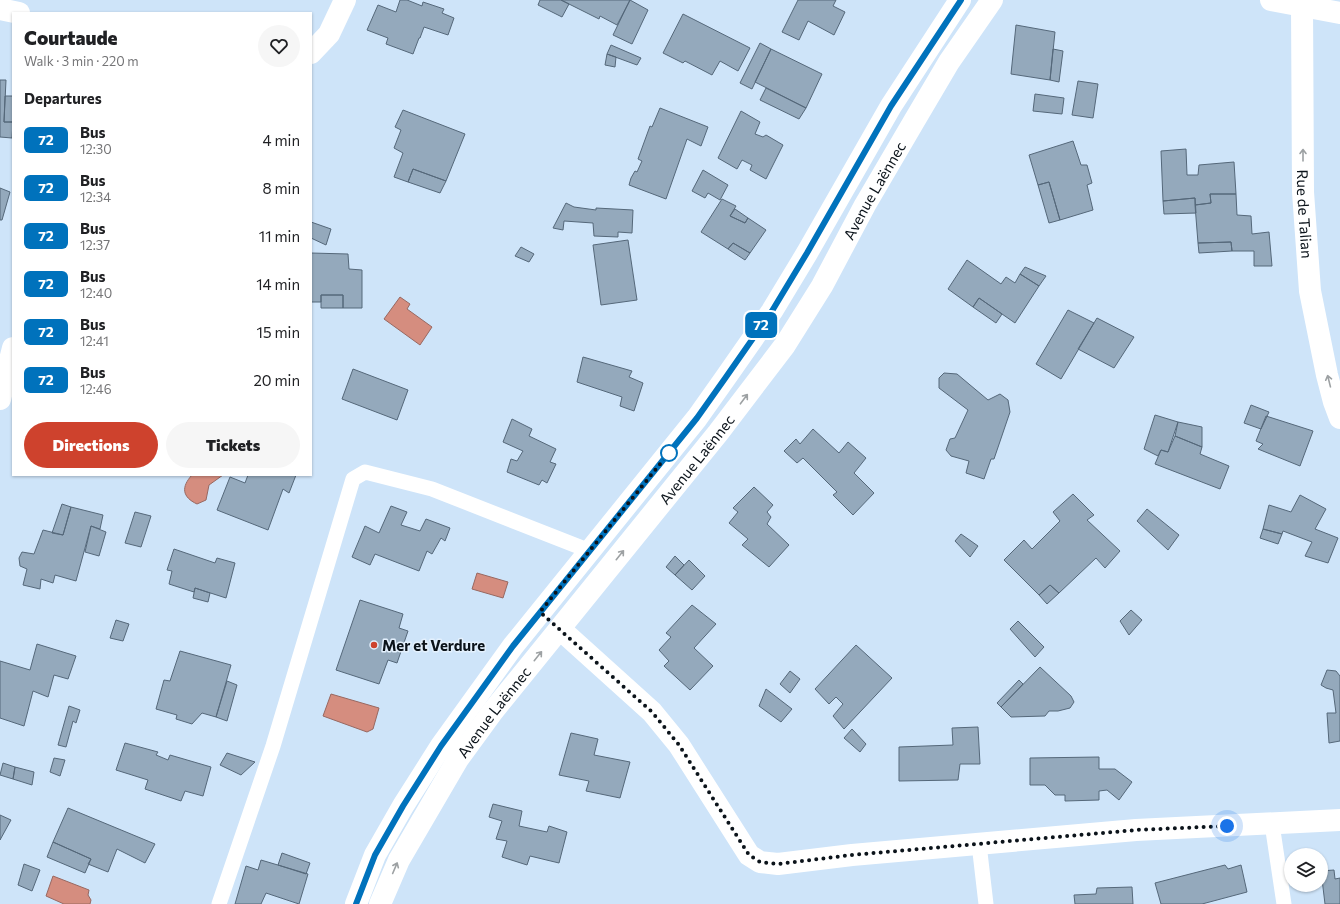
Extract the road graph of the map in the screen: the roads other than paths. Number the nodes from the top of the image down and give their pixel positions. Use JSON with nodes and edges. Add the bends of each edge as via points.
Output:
{"nodes":[{"id":1,"x":345,"y":0,"type":"edge"},
{"id":2,"x":992,"y":0,"type":"edge"},
{"id":3,"x":1271,"y":0,"type":"edge"},
{"id":4,"x":956,"y":2,"type":"edge"},
{"id":5,"x":1302,"y":6,"type":"junction"},
{"id":6,"x":0,"y":9,"type":"edge"},
{"id":7,"x":14,"y":12,"type":"edge"},
{"id":8,"x":1340,"y":13,"type":"edge"},
{"id":9,"x":979,"y":18,"type":"junction"},
{"id":10,"x":312,"y":52,"type":"edge"},
{"id":11,"x":12,"y":352,"type":"edge"},
{"id":12,"x":0,"y":398,"type":"edge"},
{"id":13,"x":1340,"y":418,"type":"edge"},
{"id":14,"x":590,"y":551,"type":"junction"},
{"id":15,"x":540,"y":612,"type":"junction"},
{"id":16,"x":560,"y":629,"type":"junction"},
{"id":17,"x":1340,"y":820,"type":"edge"},
{"id":18,"x":1272,"y":824,"type":"junction"},
{"id":19,"x":979,"y":844,"type":"junction"},
{"id":20,"x":219,"y":904,"type":"edge"},
{"id":21,"x":356,"y":904,"type":"edge"},
{"id":22,"x":380,"y":904,"type":"edge"},
{"id":23,"x":986,"y":904,"type":"edge"},
{"id":24,"x":1284,"y":904,"type":"edge"}],
"edges":[{"from":1,"to":10,"type":"main road","via":[[329,34]]},
{"from":2,"to":9,"type":"main road","name":"Avenue Laënnec"},
{"from":3,"to":5,"type":"main road"},
{"from":4,"to":9,"type":"main road"},
{"from":4,"to":14,"type":"main road","name":"Avenue Laënnec","via":[[891,106],[772,311],[697,418]]},
{"from":5,"to":8,"type":"main road"},
{"from":13,"to":5,"type":"main road","name":"Rue de Talian","one_way":true,"via":[[1327,375],[1310,292],[1303,192]]},
{"from":6,"to":7,"type":"main road"},
{"from":16,"to":9,"type":"main road","name":"Avenue Laënnec","one_way":true,"via":[[718,434],[785,345],[822,286],[913,123]]},
{"from":11,"to":12,"type":"main road"},
{"from":14,"to":15,"type":"main road","name":"Avenue Laënnec"},
{"from":14,"to":20,"type":"lane","via":[[432,489],[365,472],[353,480],[273,746]]},
{"from":15,"to":16,"type":"main road"},
{"from":15,"to":21,"type":"main road","name":"Avenue Laënnec","via":[[472,702],[407,799],[375,855]]},
{"from":16,"to":19,"type":"main road","via":[[652,712],[679,745],[749,855],[760,862],[778,864]]},
{"from":22,"to":16,"type":"main road","name":"Avenue Laënnec","one_way":true,"via":[[399,860],[458,759]]},
{"from":17,"to":18,"type":"main road"},
{"from":18,"to":19,"type":"main road","via":[[1136,830]]},
{"from":18,"to":24,"type":"lane"},
{"from":19,"to":23,"type":"lane"}]}
